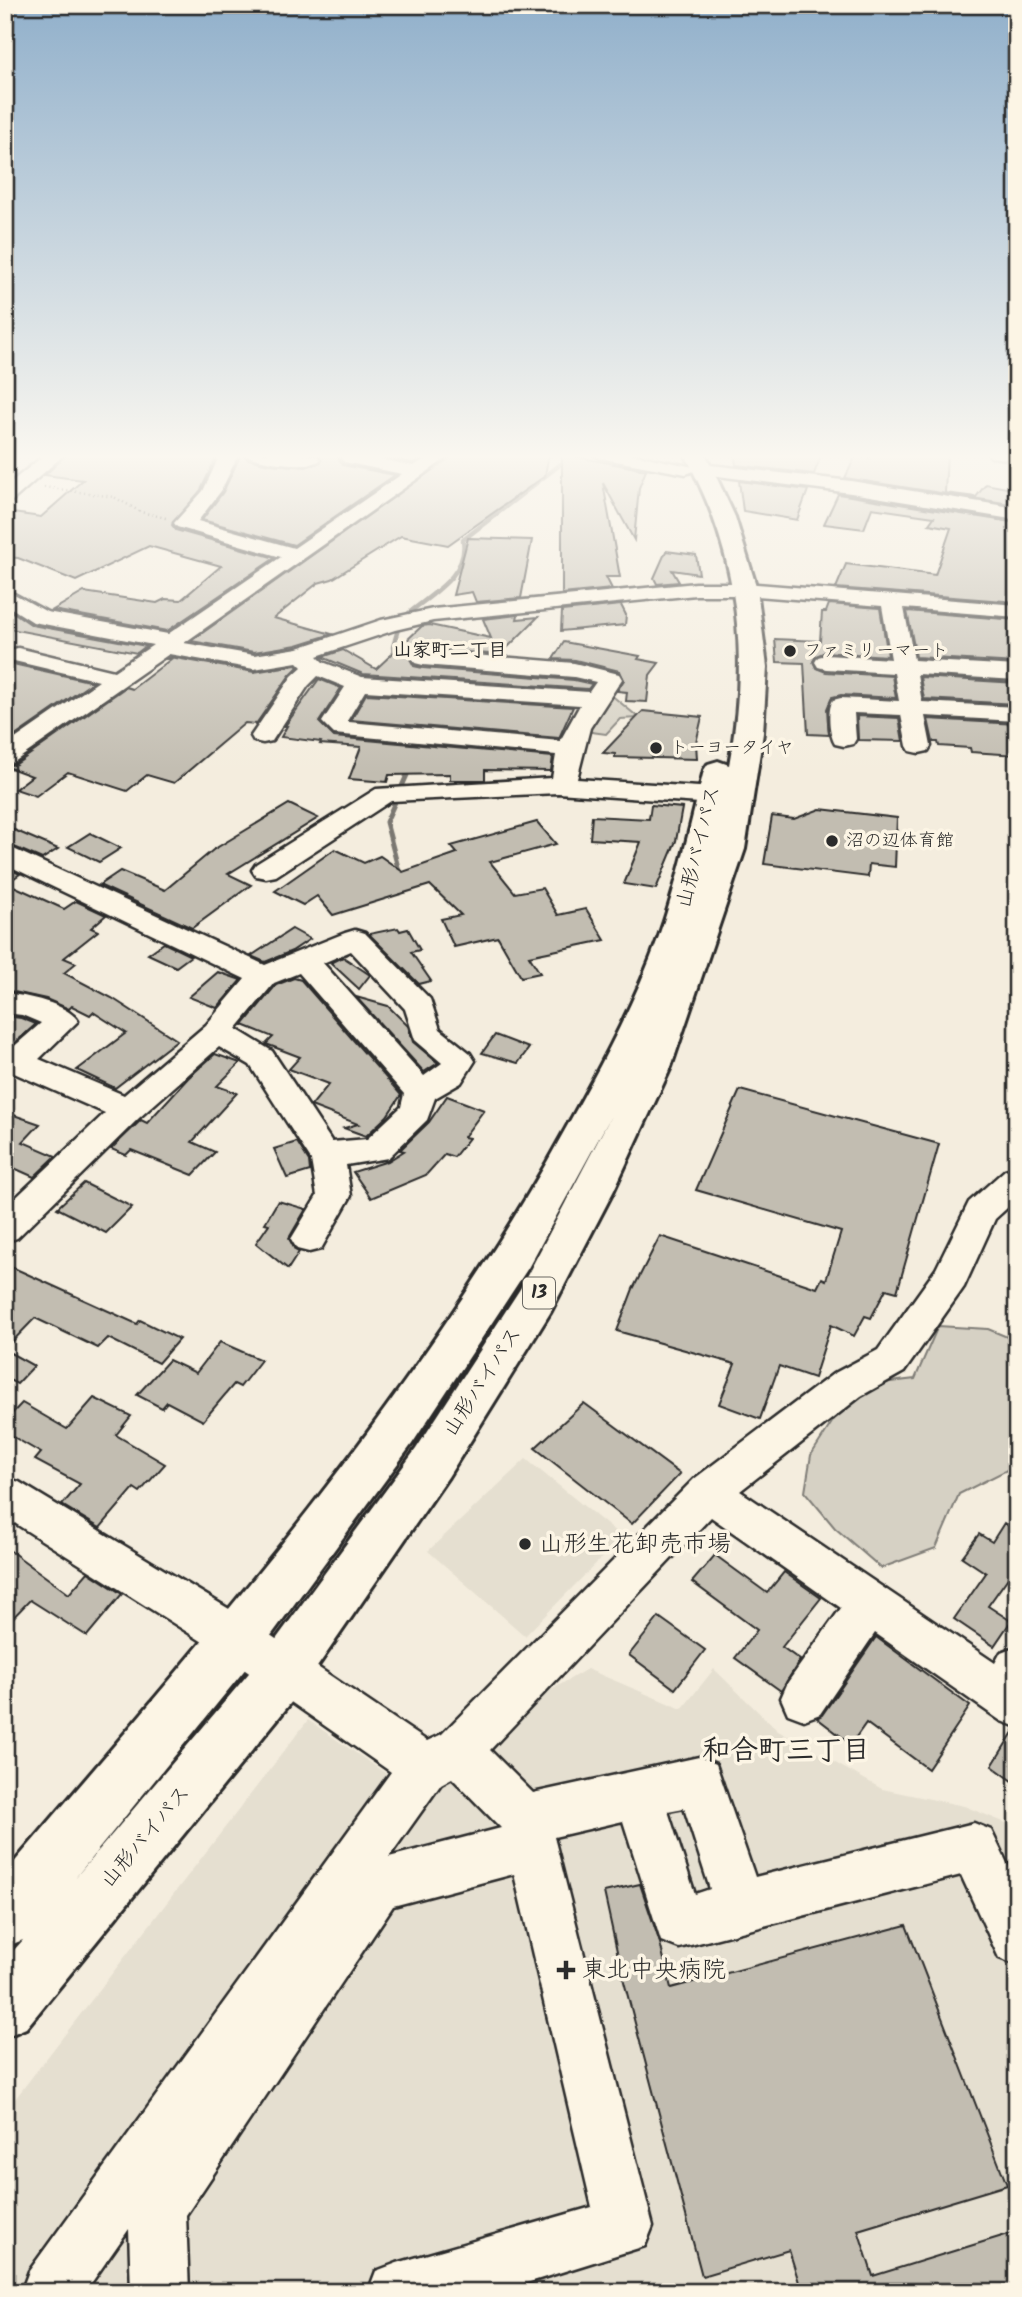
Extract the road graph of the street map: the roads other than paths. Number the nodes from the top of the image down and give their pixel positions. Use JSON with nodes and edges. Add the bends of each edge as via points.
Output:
{"nodes":[{"id":1,"x":289,"y":560,"type":"edge"},
{"id":2,"x":729,"y":560,"type":"edge"},
{"id":3,"x":732,"y":589,"type":"junction"},
{"id":4,"x":5,"y":596,"type":"edge"},
{"id":5,"x":892,"y":602,"type":"junction"},
{"id":6,"x":1017,"y":611,"type":"edge"},
{"id":7,"x":171,"y":644,"type":"junction"},
{"id":8,"x":18,"y":655,"type":"dead end"},
{"id":9,"x":423,"y":658,"type":"dead end"},
{"id":10,"x":308,"y":660,"type":"junction"},
{"id":11,"x":826,"y":662,"type":"dead end"},
{"id":12,"x":904,"y":665,"type":"junction"},
{"id":13,"x":1017,"y":673,"type":"edge"},
{"id":14,"x":119,"y":679,"type":"junction"},
{"id":15,"x":358,"y":684,"type":"junction"},
{"id":16,"x":594,"y":699,"type":"junction"},
{"id":17,"x":912,"y":708,"type":"junction"},
{"id":18,"x":1017,"y":715,"type":"edge"},
{"id":19,"x":263,"y":736,"type":"dead end"},
{"id":20,"x":844,"y":739,"type":"dead end"},
{"id":21,"x":919,"y":746,"type":"dead end"},
{"id":22,"x":567,"y":749,"type":"junction"},
{"id":23,"x":5,"y":757,"type":"edge"},
{"id":24,"x":563,"y":785,"type":"junction"},
{"id":25,"x":714,"y":796,"type":"junction"},
{"id":26,"x":7,"y":855,"type":"edge"},
{"id":27,"x":266,"y":870,"type":"dead end"},
{"id":28,"x":304,"y":960,"type":"junction"},
{"id":29,"x":264,"y":976,"type":"junction"},
{"id":30,"x":5,"y":1003,"type":"edge"},
{"id":31,"x":217,"y":1032,"type":"junction"},
{"id":32,"x":419,"y":1092,"type":"junction"},
{"id":33,"x":128,"y":1110,"type":"junction"},
{"id":34,"x":327,"y":1153,"type":"junction"},
{"id":35,"x":1017,"y":1180,"type":"edge"},
{"id":36,"x":5,"y":1229,"type":"edge"},
{"id":37,"x":309,"y":1238,"type":"dead end"},
{"id":38,"x":708,"y":1492,"type":"junction"},
{"id":39,"x":5,"y":1495,"type":"edge"},
{"id":40,"x":870,"y":1604,"type":"junction"},
{"id":41,"x":238,"y":1639,"type":"junction"},
{"id":42,"x":284,"y":1671,"type":"junction"},
{"id":43,"x":1012,"y":1689,"type":"edge"},
{"id":44,"x":804,"y":1698,"type":"dead end"},
{"id":45,"x":441,"y":1758,"type":"junction"},
{"id":46,"x":639,"y":1795,"type":"junction"},
{"id":47,"x":528,"y":1832,"type":"junction"},
{"id":48,"x":740,"y":1906,"type":"junction"},
{"id":49,"x":5,"y":1918,"type":"edge"},
{"id":50,"x":1017,"y":1940,"type":"edge"},
{"id":51,"x":5,"y":2007,"type":"edge"},
{"id":52,"x":50,"y":2292,"type":"edge"},
{"id":53,"x":160,"y":2292,"type":"edge"},
{"id":54,"x":397,"y":2292,"type":"edge"}],
"edges":[{"from":1,"to":7,"type":"street"},
{"from":2,"to":3,"type":"highway","name":"山形バイパス","number":"13"},
{"from":3,"to":5,"type":"street"},
{"from":3,"to":10,"type":"street","via":[[433,615],[389,625]]},
{"from":3,"to":25,"type":"highway","name":"山形バイパス","number":"13","via":[[725,730]]},
{"from":3,"to":42,"type":"highway","name":"山形バイパス","number":"13","via":[[754,667],[749,733],[730,849],[653,1067],[535,1301],[432,1463]]},
{"from":4,"to":7,"type":"street","via":[[41,618]]},
{"from":5,"to":6,"type":"street"},
{"from":5,"to":12,"type":"street"},
{"from":7,"to":10,"type":"street","via":[[254,662]]},
{"from":7,"to":14,"type":"street"},
{"from":8,"to":14,"type":"street"},
{"from":9,"to":16,"type":"street","via":[[574,670],[611,679]]},
{"from":10,"to":15,"type":"street"},
{"from":10,"to":19,"type":"street","via":[[300,681]]},
{"from":11,"to":12,"type":"street"},
{"from":12,"to":13,"type":"street"},
{"from":12,"to":17,"type":"street"},
{"from":14,"to":23,"type":"street"},
{"from":15,"to":16,"type":"street"},
{"from":15,"to":22,"type":"street","via":[[334,722],[342,729]]},
{"from":16,"to":22,"type":"street"},
{"from":17,"to":18,"type":"street"},
{"from":17,"to":20,"type":"street","via":[[841,705]]},
{"from":17,"to":21,"type":"street"},
{"from":22,"to":24,"type":"street"},
{"from":24,"to":25,"type":"street"},
{"from":24,"to":27,"type":"street","via":[[398,793]]},
{"from":25,"to":41,"type":"highway","name":"山形バイパス","number":"13","via":[[674,940],[622,1062],[513,1256],[396,1430]]},
{"from":26,"to":29,"type":"street"},
{"from":28,"to":29,"type":"lane"},
{"from":28,"to":32,"type":"street"},
{"from":28,"to":32,"type":"lane","via":[[355,939],[419,1006],[426,1032],[459,1060],[450,1075]]},
{"from":29,"to":31,"type":"lane"},
{"from":30,"to":33,"type":"street","via":[[28,1006],[63,1021],[21,1057],[25,1065]]},
{"from":31,"to":33,"type":"street"},
{"from":31,"to":34,"type":"lane","via":[[261,1058],[320,1150]]},
{"from":32,"to":34,"type":"lane","via":[[416,1112],[376,1150]]},
{"from":33,"to":36,"type":"street"},
{"from":34,"to":37,"type":"street","via":[[334,1196]]},
{"from":35,"to":38,"type":"street","via":[[981,1211],[951,1277],[891,1361],[847,1385]]},
{"from":38,"to":40,"type":"street"},
{"from":38,"to":45,"type":"street"},
{"from":39,"to":41,"type":"street"},
{"from":40,"to":43,"type":"street"},
{"from":40,"to":44,"type":"street"},
{"from":41,"to":42,"type":"street"},
{"from":41,"to":49,"type":"highway","name":"山形バイパス","number":"13"},
{"from":42,"to":45,"type":"street"},
{"from":42,"to":51,"type":"highway","name":"山形バイパス","number":"13"},
{"from":45,"to":47,"type":"street"},
{"from":45,"to":52,"type":"street"},
{"from":46,"to":47,"type":"street"},
{"from":46,"to":48,"type":"street","via":[[699,1781]]},
{"from":46,"to":48,"type":"street","via":[[679,1923]]},
{"from":47,"to":53,"type":"street","via":[[378,1885],[157,2208]]},
{"from":47,"to":54,"type":"street","via":[[625,2226]]},
{"from":48,"to":50,"type":"street","via":[[974,1847]]}]}
